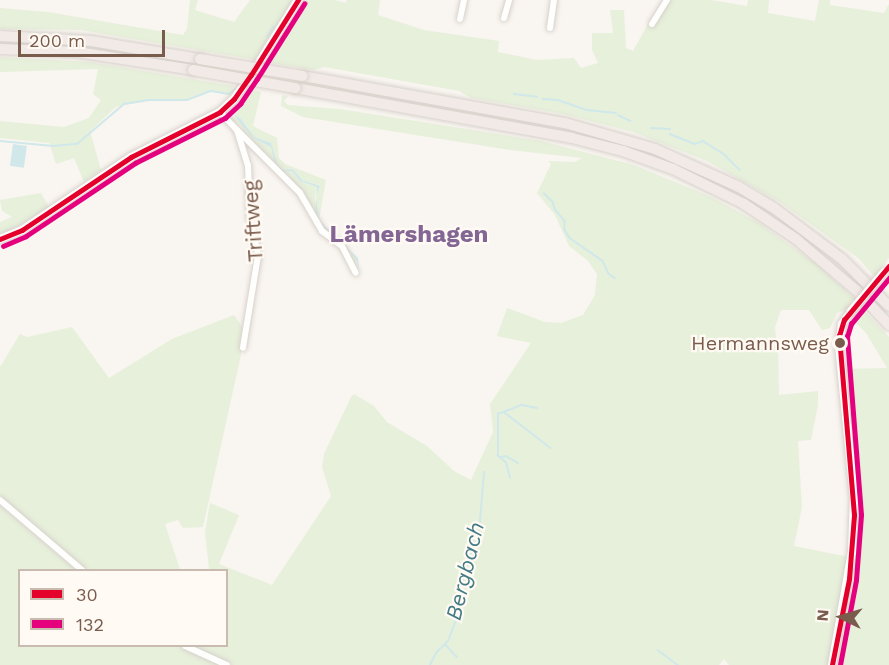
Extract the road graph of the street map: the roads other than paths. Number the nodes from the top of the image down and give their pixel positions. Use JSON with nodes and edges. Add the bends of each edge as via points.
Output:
{"nodes":[{"id":1,"x":298,"y":0,"type":"edge"},
{"id":2,"x":464,"y":0,"type":"edge"},
{"id":3,"x":509,"y":0,"type":"edge"},
{"id":4,"x":554,"y":0,"type":"edge"},
{"id":5,"x":667,"y":0,"type":"edge"},
{"id":6,"x":504,"y":18,"type":"dead end"},
{"id":7,"x":460,"y":19,"type":"dead end"},
{"id":8,"x":652,"y":24,"type":"dead end"},
{"id":9,"x":550,"y":28,"type":"dead end"},
{"id":10,"x":0,"y":36,"type":"edge"},
{"id":11,"x":0,"y":49,"type":"edge"},
{"id":12,"x":220,"y":112,"type":"junction"},
{"id":13,"x":237,"y":130,"type":"junction"},
{"id":14,"x":0,"y":239,"type":"edge"},
{"id":15,"x":886,"y":269,"type":"edge"},
{"id":16,"x":356,"y":273,"type":"dead end"},
{"id":17,"x":889,"y":306,"type":"edge"},
{"id":18,"x":889,"y":325,"type":"edge"},
{"id":19,"x":243,"y":348,"type":"dead end"},
{"id":20,"x":0,"y":500,"type":"edge"},
{"id":21,"x":81,"y":569,"type":"edge"},
{"id":22,"x":189,"y":647,"type":"edge"},
{"id":23,"x":227,"y":665,"type":"edge"},
{"id":24,"x":832,"y":665,"type":"edge"}],
"edges":[{"from":1,"to":12,"type":"main road","via":[[247,82]]},
{"from":2,"to":7,"type":"street"},
{"from":3,"to":6,"type":"street"},
{"from":4,"to":9,"type":"street","via":[[548,17]]},
{"from":5,"to":8,"type":"street"},
{"from":10,"to":17,"type":"highway","bridge":true,"via":[[91,41],[303,76],[565,123],[655,149],[739,187],[774,208],[842,260]]},
{"from":11,"to":18,"type":"highway","bridge":true,"via":[[77,52],[193,70],[572,138],[623,151],[673,169],[744,204],[796,239],[856,290]]},
{"from":12,"to":13,"type":"street","name":"Triftweg"},
{"from":12,"to":14,"type":"main road","via":[[131,157],[22,230]]},
{"from":13,"to":16,"type":"street","name":"Triftweg","via":[[300,193],[322,231],[342,246]]},
{"from":13,"to":19,"type":"street","name":"Triftweg","via":[[248,165],[248,206],[258,256]]},
{"from":15,"to":24,"type":"main road","bridge":true,"via":[[850,311],[842,324],[839,345],[853,488],[852,552]]},
{"from":20,"to":21,"type":"street"},
{"from":22,"to":23,"type":"street"}]}
